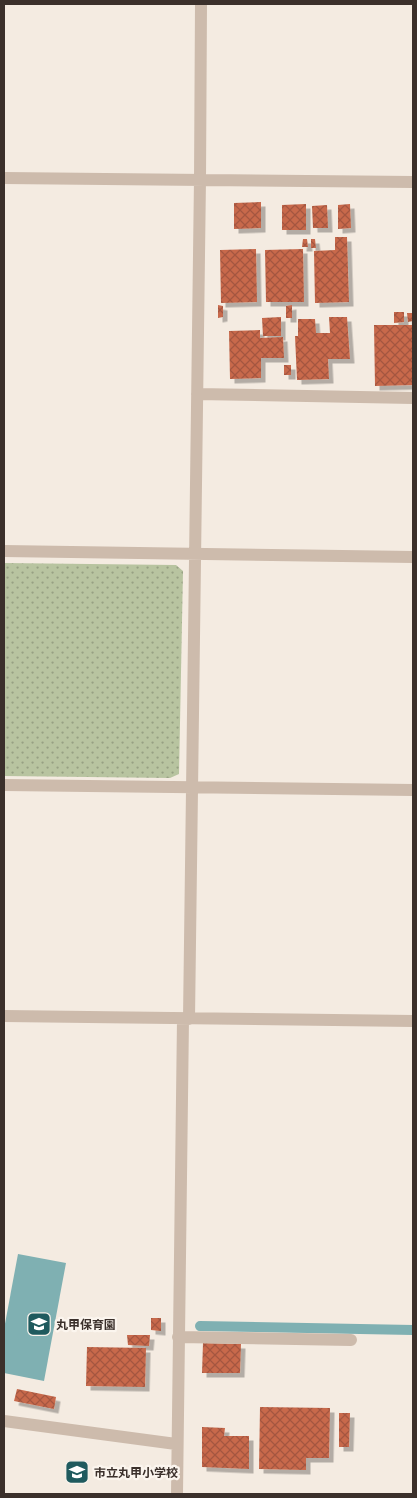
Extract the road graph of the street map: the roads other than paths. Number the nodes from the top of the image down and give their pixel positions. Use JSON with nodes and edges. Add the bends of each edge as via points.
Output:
{"nodes":[{"id":1,"x":201,"y":4,"type":"edge"},
{"id":2,"x":4,"y":178,"type":"edge"},
{"id":3,"x":200,"y":180,"type":"junction"},
{"id":4,"x":413,"y":182,"type":"edge"},
{"id":5,"x":197,"y":394,"type":"junction"},
{"id":6,"x":413,"y":398,"type":"edge"},
{"id":7,"x":4,"y":551,"type":"edge"},
{"id":8,"x":194,"y":554,"type":"junction"},
{"id":9,"x":413,"y":558,"type":"edge"},
{"id":10,"x":4,"y":785,"type":"edge"},
{"id":11,"x":192,"y":787,"type":"junction"},
{"id":12,"x":413,"y":790,"type":"edge"},
{"id":13,"x":4,"y":1016,"type":"edge"},
{"id":14,"x":186,"y":1019,"type":"junction"},
{"id":15,"x":413,"y":1022,"type":"edge"},
{"id":16,"x":178,"y":1337,"type":"junction"},
{"id":17,"x":350,"y":1340,"type":"dead end"},
{"id":18,"x":4,"y":1421,"type":"edge"},
{"id":19,"x":176,"y":1444,"type":"junction"},
{"id":20,"x":177,"y":1494,"type":"edge"}],
"edges":[{"from":1,"to":3,"type":"street"},
{"from":2,"to":3,"type":"street"},
{"from":3,"to":4,"type":"street"},
{"from":3,"to":5,"type":"street"},
{"from":5,"to":6,"type":"street"},
{"from":5,"to":8,"type":"street"},
{"from":7,"to":8,"type":"street"},
{"from":8,"to":9,"type":"street"},
{"from":8,"to":11,"type":"street"},
{"from":10,"to":11,"type":"street"},
{"from":11,"to":12,"type":"street"},
{"from":11,"to":14,"type":"street"},
{"from":13,"to":14,"type":"street"},
{"from":14,"to":15,"type":"street"},
{"from":14,"to":16,"type":"street"},
{"from":16,"to":17,"type":"street"},
{"from":16,"to":19,"type":"street"},
{"from":18,"to":19,"type":"street"},
{"from":19,"to":20,"type":"street"}]}
